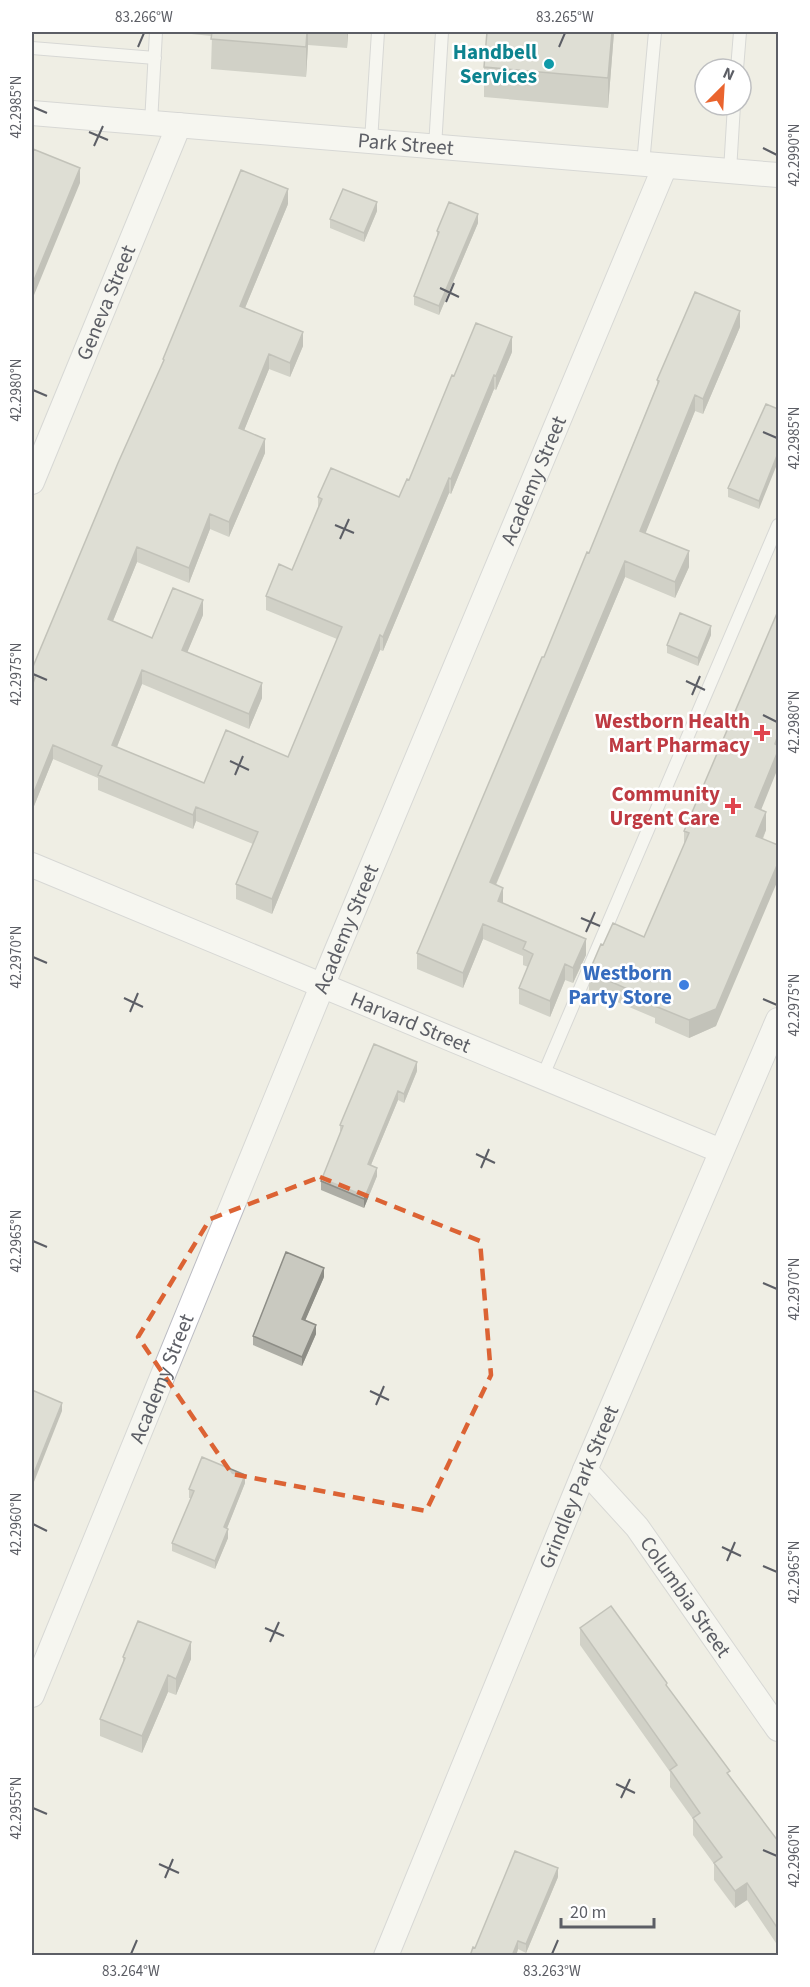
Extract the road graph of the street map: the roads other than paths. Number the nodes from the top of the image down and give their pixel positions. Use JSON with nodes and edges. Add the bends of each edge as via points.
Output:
{"nodes":[{"id":1,"x":156,"y":32,"type":"edge"},
{"id":2,"x":378,"y":32,"type":"edge"},
{"id":3,"x":442,"y":32,"type":"edge"},
{"id":4,"x":655,"y":32,"type":"edge"},
{"id":5,"x":740,"y":32,"type":"edge"},
{"id":6,"x":32,"y":48,"type":"edge"},
{"id":7,"x":738,"y":57,"type":"edge"},
{"id":8,"x":155,"y":58,"type":"junction"},
{"id":9,"x":32,"y":113,"type":"edge"},
{"id":10,"x":733,"y":117,"type":"edge"},
{"id":11,"x":151,"y":123,"type":"junction"},
{"id":12,"x":179,"y":125,"type":"junction"},
{"id":13,"x":370,"y":141,"type":"junction"},
{"id":14,"x":435,"y":147,"type":"junction"},
{"id":15,"x":654,"y":165,"type":"junction"},
{"id":16,"x":730,"y":171,"type":"junction"},
{"id":17,"x":778,"y":175,"type":"edge"},
{"id":18,"x":32,"y":482,"type":"edge"},
{"id":19,"x":778,"y":525,"type":"edge"},
{"id":20,"x":32,"y":866,"type":"edge"},
{"id":21,"x":322,"y":987,"type":"junction"},
{"id":22,"x":778,"y":1020,"type":"edge"},
{"id":23,"x":542,"y":1078,"type":"junction"},
{"id":24,"x":721,"y":1151,"type":"junction"},
{"id":25,"x":585,"y":1470,"type":"junction"},
{"id":26,"x":32,"y":1695,"type":"edge"},
{"id":27,"x":778,"y":1729,"type":"edge"},
{"id":28,"x":386,"y":1956,"type":"edge"}],
"edges":[{"from":1,"to":8,"type":"lane"},
{"from":2,"to":13,"type":"lane"},
{"from":3,"to":14,"type":"lane"},
{"from":4,"to":15,"type":"lane"},
{"from":5,"to":7,"type":"lane"},
{"from":6,"to":8,"type":"lane"},
{"from":8,"to":11,"type":"lane"},
{"from":9,"to":11,"type":"street","name":"Park Street"},
{"from":10,"to":16,"type":"lane"},
{"from":11,"to":12,"type":"street","name":"Park Street"},
{"from":12,"to":13,"type":"street","name":"Park Street"},
{"from":12,"to":18,"type":"street","name":"Geneva Street"},
{"from":13,"to":14,"type":"street","name":"Park Street"},
{"from":14,"to":15,"type":"street","name":"Park Street"},
{"from":15,"to":16,"type":"street","name":"Park Street"},
{"from":15,"to":21,"type":"street","name":"Academy Street"},
{"from":16,"to":17,"type":"street","name":"Park Street"},
{"from":19,"to":23,"type":"lane"},
{"from":20,"to":21,"type":"street","name":"Harvard Street"},
{"from":21,"to":23,"type":"street","name":"Harvard Street"},
{"from":21,"to":26,"type":"street","name":"Academy Street"},
{"from":22,"to":24,"type":"street","name":"Grindley Park Street"},
{"from":23,"to":24,"type":"street","name":"Harvard Street"},
{"from":24,"to":25,"type":"street","name":"Grindley Park Street"},
{"from":25,"to":27,"type":"street","name":"Columbia Street","via":[[637,1527]]},
{"from":25,"to":28,"type":"street","name":"Grindley Park Street"}]}
